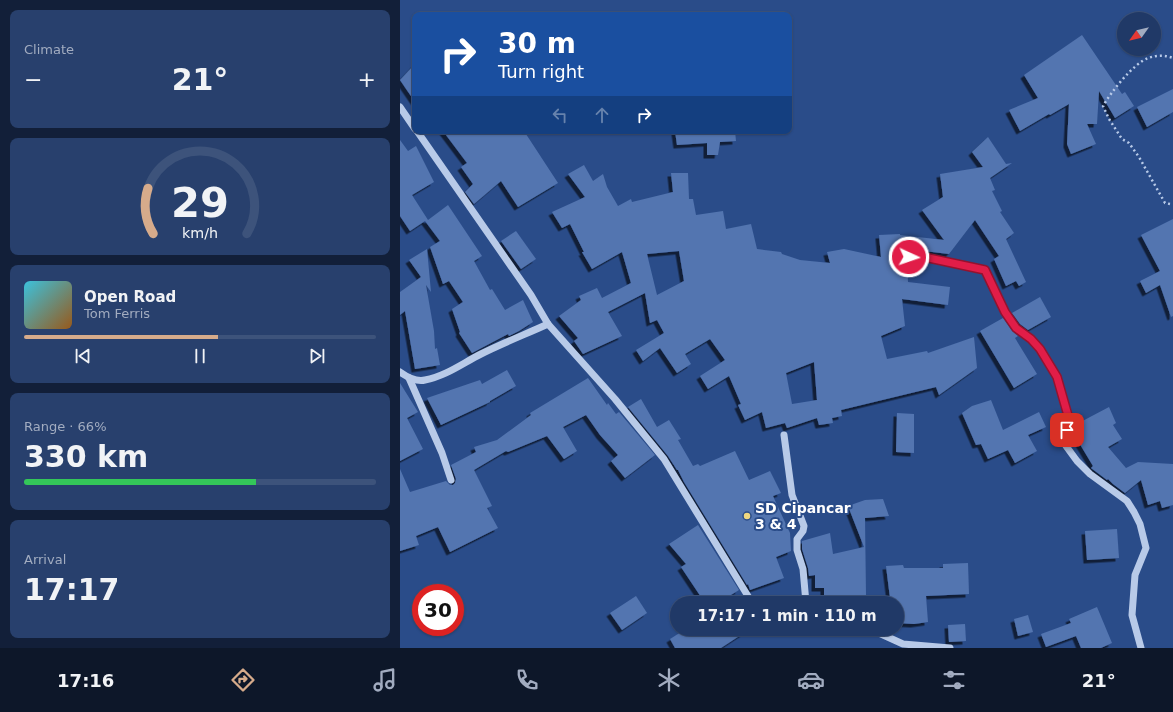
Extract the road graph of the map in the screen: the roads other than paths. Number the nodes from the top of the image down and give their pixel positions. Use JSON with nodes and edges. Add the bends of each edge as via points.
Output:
{"nodes":[{"id":1,"x":400,"y":107,"type":"edge"},
{"id":2,"x":412,"y":124,"type":"edge"},
{"id":3,"x":419,"y":134,"type":"edge"},
{"id":4,"x":909,"y":257,"type":"dead end"},
{"id":5,"x":548,"y":324,"type":"junction"},
{"id":6,"x":400,"y":372,"type":"edge"},
{"id":7,"x":409,"y":378,"type":"junction"},
{"id":8,"x":784,"y":435,"type":"dead end"},
{"id":9,"x":451,"y":480,"type":"dead end"},
{"id":10,"x":749,"y":596,"type":"edge"},
{"id":11,"x":805,"y":596,"type":"edge"},
{"id":12,"x":884,"y":636,"type":"edge"},
{"id":13,"x":950,"y":648,"type":"edge"},
{"id":14,"x":1141,"y":648,"type":"edge"}],
"edges":[{"from":1,"to":2,"type":"street"},
{"from":3,"to":5,"type":"street","via":[[531,295]]},
{"from":4,"to":14,"type":"street","via":[[915,255],[985,270],[1005,312],[1016,328],[1031,339],[1049,361],[1057,377],[1069,419],[1066,446],[1090,474],[1126,501],[1140,524],[1146,548],[1135,575],[1132,615]]},
{"from":5,"to":7,"type":"street","via":[[480,354],[447,373],[418,381]]},
{"from":5,"to":10,"type":"street","via":[[664,459]]},
{"from":6,"to":7,"type":"street"},
{"from":7,"to":9,"type":"street"},
{"from":8,"to":11,"type":"street","via":[[792,495],[804,526],[804,531],[797,539],[797,550],[803,569]]},
{"from":12,"to":13,"type":"street","via":[[903,644]]}]}
